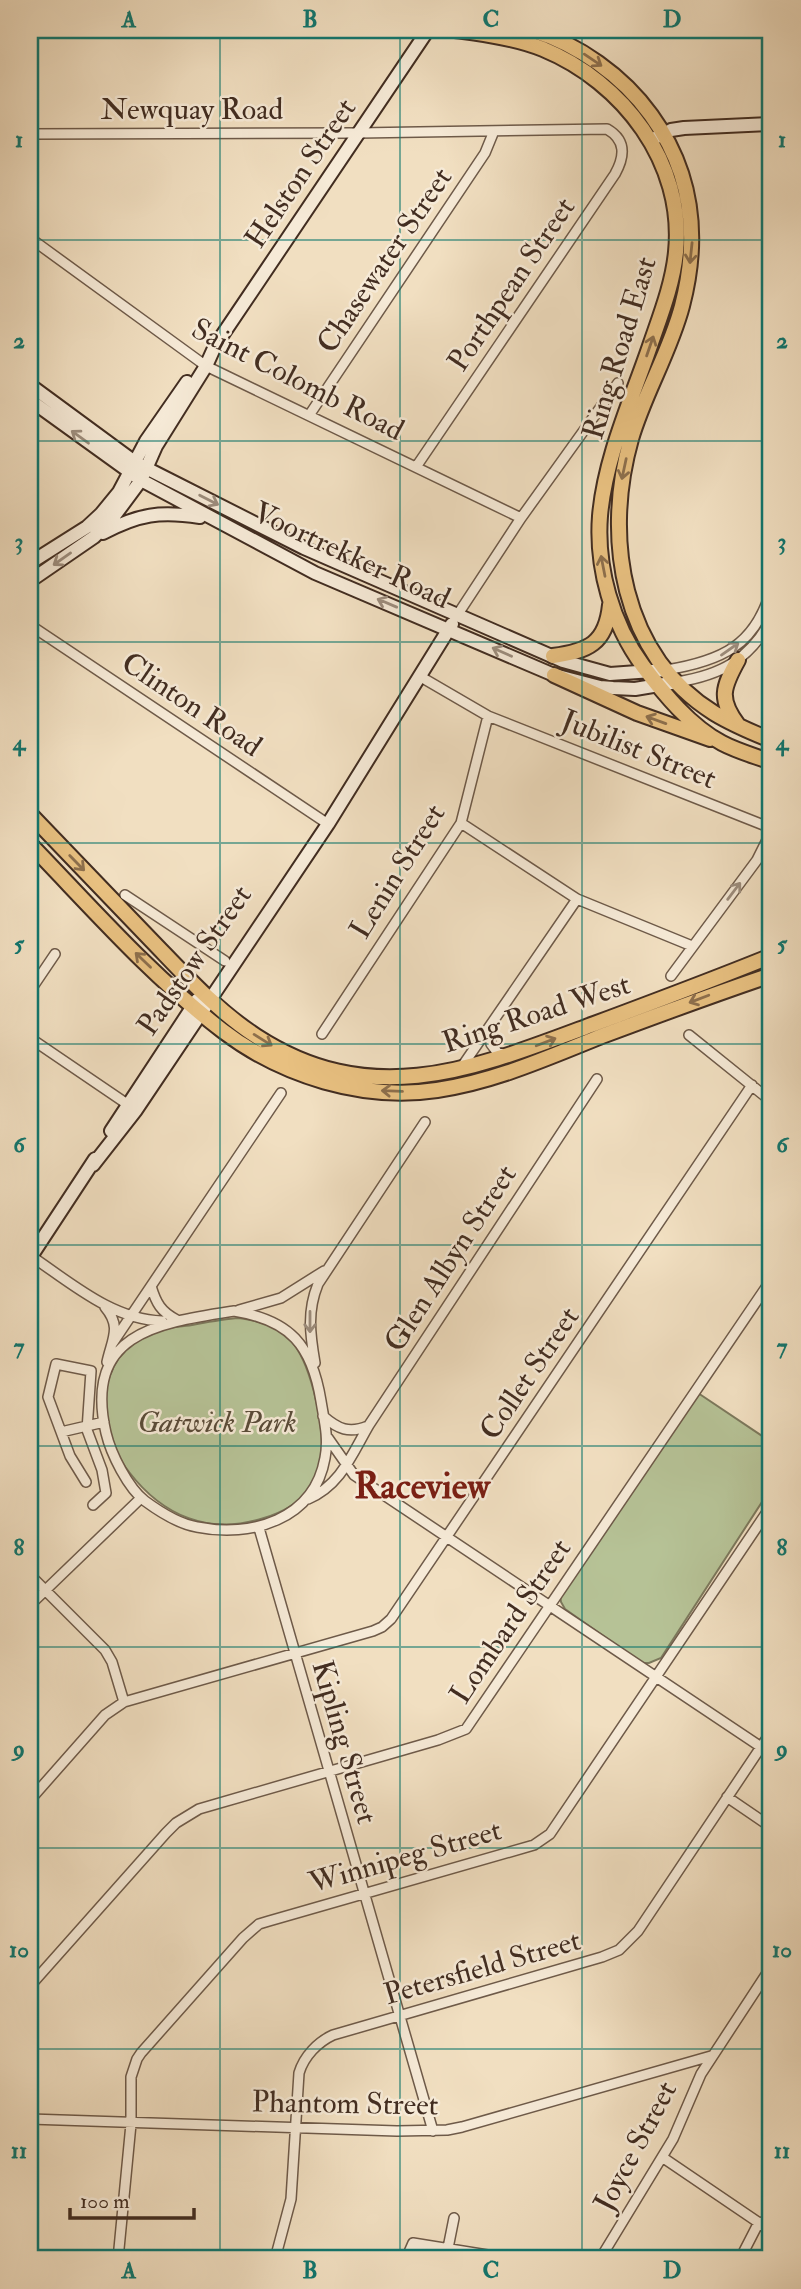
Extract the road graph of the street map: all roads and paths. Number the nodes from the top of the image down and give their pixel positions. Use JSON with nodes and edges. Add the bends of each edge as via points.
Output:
{"nodes":[{"id":1,"x":428,"y":30,"type":"edge"},
{"id":2,"x":455,"y":30,"type":"edge"},
{"id":3,"x":532,"y":30,"type":"edge"},
{"id":4,"x":771,"y":124,"type":"edge"},
{"id":5,"x":607,"y":128,"type":"joint"},
{"id":6,"x":494,"y":131,"type":"junction"},
{"id":7,"x":359,"y":133,"type":"junction"},
{"id":8,"x":664,"y":133,"type":"junction"},
{"id":9,"x":30,"y":134,"type":"edge"},
{"id":10,"x":650,"y":141,"type":"junction"},
{"id":11,"x":30,"y":238,"type":"edge"},
{"id":12,"x":202,"y":364,"type":"junction"},
{"id":13,"x":618,"y":383,"type":"dead end"},
{"id":14,"x":30,"y":384,"type":"edge"},
{"id":15,"x":30,"y":400,"type":"edge"},
{"id":16,"x":310,"y":414,"type":"junction"},
{"id":17,"x":630,"y":422,"type":"junction"},
{"id":18,"x":416,"y":467,"type":"junction"},
{"id":19,"x":139,"y":471,"type":"junction"},
{"id":20,"x":521,"y":518,"type":"junction"},
{"id":21,"x":214,"y":519,"type":"junction"},
{"id":22,"x":94,"y":537,"type":"junction"},
{"id":23,"x":30,"y":563,"type":"edge"},
{"id":24,"x":30,"y":581,"type":"edge"},
{"id":25,"x":771,"y":590,"type":"edge"},
{"id":26,"x":611,"y":600,"type":"junction"},
{"id":27,"x":458,"y":614,"type":"junction"},
{"id":28,"x":771,"y":620,"type":"edge"},
{"id":29,"x":30,"y":625,"type":"edge"},
{"id":30,"x":450,"y":629,"type":"junction"},
{"id":31,"x":553,"y":656,"type":"junction"},
{"id":32,"x":738,"y":660,"type":"junction"},
{"id":33,"x":666,"y":670,"type":"junction"},
{"id":34,"x":648,"y":672,"type":"junction"},
{"id":35,"x":554,"y":675,"type":"junction"},
{"id":36,"x":421,"y":677,"type":"junction"},
{"id":37,"x":677,"y":682,"type":"junction"},
{"id":38,"x":657,"y":685,"type":"junction"},
{"id":39,"x":488,"y":716,"type":"junction"},
{"id":40,"x":740,"y":728,"type":"junction"},
{"id":41,"x":771,"y":740,"type":"edge"},
{"id":42,"x":721,"y":742,"type":"junction"},
{"id":43,"x":771,"y":762,"type":"edge"},
{"id":44,"x":30,"y":814,"type":"edge"},
{"id":45,"x":324,"y":822,"type":"junction"},
{"id":46,"x":461,"y":823,"type":"junction"},
{"id":47,"x":771,"y":830,"type":"edge"},
{"id":48,"x":30,"y":844,"type":"edge"},
{"id":49,"x":125,"y":895,"type":"dead end"},
{"id":50,"x":577,"y":899,"type":"junction"},
{"id":51,"x":692,"y":946,"type":"junction"},
{"id":52,"x":55,"y":954,"type":"dead end"},
{"id":53,"x":771,"y":956,"type":"edge"},
{"id":54,"x":225,"y":961,"type":"junction"},
{"id":55,"x":771,"y":975,"type":"edge"},
{"id":56,"x":671,"y":976,"type":"dead end"},
{"id":57,"x":30,"y":991,"type":"edge"},
{"id":58,"x":206,"y":995,"type":"junction"},
{"id":59,"x":197,"y":1009,"type":"junction"},
{"id":60,"x":491,"y":1027,"type":"junction"},
{"id":61,"x":322,"y":1034,"type":"dead end"},
{"id":62,"x":689,"y":1035,"type":"dead end"},
{"id":63,"x":30,"y":1038,"type":"edge"},
{"id":64,"x":510,"y":1055,"type":"junction"},
{"id":65,"x":459,"y":1078,"type":"junction"},
{"id":66,"x":597,"y":1079,"type":"dead end"},
{"id":67,"x":752,"y":1085,"type":"junction"},
{"id":68,"x":281,"y":1093,"type":"dead end"},
{"id":69,"x":771,"y":1101,"type":"edge"},
{"id":70,"x":132,"y":1107,"type":"junction"},
{"id":71,"x":425,"y":1122,"type":"dead end"},
{"id":72,"x":32,"y":1252,"type":"edge"},
{"id":73,"x":326,"y":1269,"type":"junction"},
{"id":74,"x":771,"y":1280,"type":"edge"},
{"id":75,"x":151,"y":1286,"type":"junction"},
{"id":76,"x":101,"y":1303,"type":"junction"},
{"id":77,"x":234,"y":1311,"type":"junction"},
{"id":78,"x":129,"y":1317,"type":"junction"},
{"id":79,"x":174,"y":1321,"type":"junction"},
{"id":80,"x":112,"y":1343,"type":"junction"},
{"id":81,"x":317,"y":1377,"type":"junction"},
{"id":82,"x":103,"y":1386,"type":"junction"},
{"id":83,"x":323,"y":1416,"type":"junction"},
{"id":84,"x":104,"y":1422,"type":"junction"},
{"id":85,"x":369,"y":1425,"type":"junction"},
{"id":86,"x":87,"y":1426,"type":"junction"},
{"id":87,"x":61,"y":1432,"type":"junction"},
{"id":88,"x":327,"y":1436,"type":"junction"},
{"id":89,"x":347,"y":1467,"type":"junction"},
{"id":90,"x":86,"y":1482,"type":"dead end"},
{"id":91,"x":141,"y":1498,"type":"junction"},
{"id":92,"x":306,"y":1499,"type":"junction"},
{"id":93,"x":93,"y":1505,"type":"dead end"},
{"id":94,"x":771,"y":1506,"type":"edge"},
{"id":95,"x":259,"y":1528,"type":"junction"},
{"id":96,"x":447,"y":1538,"type":"junction"},
{"id":97,"x":30,"y":1575,"type":"edge"},
{"id":98,"x":44,"y":1591,"type":"junction"},
{"id":99,"x":30,"y":1605,"type":"edge"},
{"id":100,"x":549,"y":1607,"type":"junction"},
{"id":101,"x":295,"y":1655,"type":"junction"},
{"id":102,"x":655,"y":1678,"type":"junction"},
{"id":103,"x":124,"y":1702,"type":"junction"},
{"id":104,"x":771,"y":1732,"type":"edge"},
{"id":105,"x":761,"y":1747,"type":"junction"},
{"id":106,"x":328,"y":1773,"type":"junction"},
{"id":107,"x":727,"y":1797,"type":"junction"},
{"id":108,"x":30,"y":1800,"type":"edge"},
{"id":109,"x":771,"y":1827,"type":"edge"},
{"id":110,"x":363,"y":1892,"type":"junction"},
{"id":111,"x":771,"y":1967,"type":"edge"},
{"id":112,"x":30,"y":1986,"type":"edge"},
{"id":113,"x":400,"y":2016,"type":"junction"},
{"id":114,"x":711,"y":2056,"type":"junction"},
{"id":115,"x":30,"y":2119,"type":"edge"},
{"id":116,"x":131,"y":2124,"type":"junction"},
{"id":117,"x":297,"y":2129,"type":"junction"},
{"id":118,"x":433,"y":2131,"type":"junction"},
{"id":119,"x":662,"y":2157,"type":"junction"},
{"id":120,"x":454,"y":2218,"type":"dead end"},
{"id":121,"x":759,"y":2222,"type":"junction"},
{"id":122,"x":771,"y":2231,"type":"edge"},
{"id":123,"x":448,"y":2248,"type":"junction"},
{"id":124,"x":118,"y":2259,"type":"edge"},
{"id":125,"x":275,"y":2259,"type":"edge"},
{"id":126,"x":406,"y":2259,"type":"edge"},
{"id":127,"x":512,"y":2259,"type":"edge"},
{"id":128,"x":600,"y":2259,"type":"edge"},
{"id":129,"x":740,"y":2259,"type":"edge"}],
"edges":[{"from":1,"to":7,"type":"street","name":"Helston Street"},
{"from":2,"to":10,"type":"main road","name":"Ring Road East","via":[[541,48],[576,65],[610,92]]},
{"from":3,"to":8,"type":"main road","name":"Ring Road East","one_way":true,"via":[[602,65],[641,101]]},
{"from":4,"to":8,"type":"street"},
{"from":5,"to":6,"type":"street","name":"Newquay Road"},
{"from":5,"to":18,"type":"street","name":"Porthpean Street","via":[[622,147],[615,174]]},
{"from":6,"to":7,"type":"street","name":"Newquay Road"},
{"from":6,"to":16,"type":"street","name":"Chasewater Street","via":[[485,153]]},
{"from":7,"to":9,"type":"street","name":"Newquay Road"},
{"from":7,"to":12,"type":"street","name":"Helston Street"},
{"from":8,"to":10,"type":"street"},
{"from":8,"to":17,"type":"main road","name":"Ring Road East","one_way":true,"via":[[683,176],[693,220],[692,253],[682,307]]},
{"from":17,"to":10,"type":"main road","name":"Ring Road East","one_way":true,"via":[[676,253],[670,183]]},
{"from":11,"to":12,"type":"street","name":"Saint Colomb Road"},
{"from":12,"to":16,"type":"street","name":"Saint Colomb Road"},
{"from":12,"to":19,"type":"street","name":"Helston Street"},
{"from":13,"to":20,"type":"street","name":"Padstow Street"},
{"from":14,"to":19,"type":"street","name":"Voortrekker Road"},
{"from":19,"to":15,"type":"street","name":"Voortrekker Road","one_way":true},
{"from":16,"to":18,"type":"street","name":"Saint Colomb Road"},
{"from":26,"to":17,"type":"main road","name":"Ring Road East","one_way":true,"via":[[600,552],[600,516],[607,474]]},
{"from":17,"to":33,"type":"main road","name":"Ring Road East","one_way":true,"via":[[617,513],[621,569],[633,614]]},
{"from":18,"to":20,"type":"street","name":"Saint Colomb Road"},
{"from":19,"to":21,"type":"street","name":"Voortrekker Road"},
{"from":19,"to":22,"type":"street","name":"Helston Street","via":[[112,519]]},
{"from":19,"to":23,"type":"street","name":"Helston Street","via":[[87,527]]},
{"from":19,"to":27,"type":"street","name":"Voortrekker Road","one_way":true},
{"from":20,"to":27,"type":"street","name":"Padstow Street"},
{"from":21,"to":22,"type":"street","via":[[178,513],[150,515]]},
{"from":30,"to":21,"type":"street","name":"Voortrekker Road","one_way":true,"via":[[315,573]]},
{"from":22,"to":24,"type":"street","name":"Helston Street","one_way":true},
{"from":33,"to":25,"type":"street","one_way":true,"via":[[726,654],[754,627]]},
{"from":26,"to":31,"type":"main road","via":[[607,623],[596,642],[578,653]]},
{"from":26,"to":34,"type":"main road","name":"Ring Road East","via":[[628,644]]},
{"from":27,"to":30,"type":"street","name":"Padstow Street"},
{"from":27,"to":31,"type":"street","name":"Voortrekker Road"},
{"from":28,"to":32,"type":"street"},
{"from":29,"to":45,"type":"street","name":"Clinton Road"},
{"from":35,"to":30,"type":"street","name":"Voortrekker Road","one_way":true},
{"from":30,"to":36,"type":"street","name":"Padstow Street"},
{"from":31,"to":34,"type":"street","name":"Voortrekker Road","via":[[610,674]]},
{"from":32,"to":37,"type":"street","via":[[709,676]]},
{"from":32,"to":40,"type":"main road","via":[[724,694],[727,710]]},
{"from":33,"to":34,"type":"street","name":"Voortrekker Road"},
{"from":33,"to":37,"type":"main road","name":"Ring Road East"},
{"from":34,"to":38,"type":"main road","name":"Ring Road East"},
{"from":35,"to":38,"type":"street","name":"Voortrekker Road","via":[[600,687]]},
{"from":42,"to":35,"type":"main road","one_way":true,"via":[[637,713]]},
{"from":36,"to":39,"type":"street"},
{"from":36,"to":45,"type":"street","name":"Padstow Street"},
{"from":37,"to":38,"type":"street","name":"Voortrekker Road"},
{"from":37,"to":40,"type":"main road","name":"Ring Road East","via":[[712,712]]},
{"from":38,"to":42,"type":"main road","name":"Ring Road East","via":[[684,714]]},
{"from":39,"to":46,"type":"street","name":"Lenin Street"},
{"from":39,"to":47,"type":"street","name":"Jubilist Street"},
{"from":40,"to":41,"type":"main road","name":"Ring Road East"},
{"from":42,"to":43,"type":"main road"},
{"from":44,"to":58,"type":"main road","name":"Ring Road West","one_way":true},
{"from":45,"to":54,"type":"street","name":"Padstow Street"},
{"from":45,"to":58,"type":"street","name":"Padstow Street"},
{"from":46,"to":50,"type":"street"},
{"from":46,"to":61,"type":"street","name":"Lenin Street"},
{"from":51,"to":47,"type":"street","one_way":true,"via":[[757,860]]},
{"from":59,"to":48,"type":"main road","name":"Ring Road West","one_way":true,"via":[[135,953]]},
{"from":49,"to":54,"type":"street"},
{"from":50,"to":51,"type":"street"},
{"from":50,"to":60,"type":"street"},
{"from":51,"to":56,"type":"street"},
{"from":52,"to":57,"type":"street"},
{"from":64,"to":53,"type":"main road","name":"Ring Road West","one_way":true},
{"from":54,"to":58,"type":"street","name":"Padstow Street"},
{"from":55,"to":65,"type":"main road","name":"Ring Road West","one_way":true,"via":[[520,1068]]},
{"from":58,"to":59,"type":"street","name":"Padstow Street"},
{"from":58,"to":65,"type":"main road","name":"Ring Road West","one_way":true,"via":[[277,1049],[331,1070],[365,1077]]},
{"from":65,"to":59,"type":"main road","name":"Ring Road West","one_way":true,"via":[[416,1092],[317,1080],[244,1046]]},
{"from":59,"to":70,"type":"street","name":"Padstow Street"},
{"from":60,"to":64,"type":"street","via":[[491,1044],[497,1052]]},
{"from":60,"to":65,"type":"street"},
{"from":62,"to":67,"type":"street"},
{"from":63,"to":70,"type":"street"},
{"from":64,"to":65,"type":"main road","name":"Ring Road West"},
{"from":66,"to":85,"type":"street","name":"Glen Albyn Street"},
{"from":67,"to":69,"type":"street"},
{"from":67,"to":96,"type":"street","name":"Collet Street"},
{"from":68,"to":75,"type":"street"},
{"from":70,"to":72,"type":"street","name":"Padstow Street"},
{"from":71,"to":73,"type":"street"},
{"from":72,"to":76,"type":"street"},
{"from":73,"to":77,"type":"street","via":[[281,1298]]},
{"from":73,"to":81,"type":"street","one_way":true,"via":[[309,1315]]},
{"from":74,"to":100,"type":"street","name":"Lombard Street"},
{"from":75,"to":78,"type":"street"},
{"from":75,"to":79,"type":"street","via":[[159,1307]]},
{"from":76,"to":78,"type":"street"},
{"from":76,"to":80,"type":"street","via":[[115,1321]]},
{"from":77,"to":79,"type":"street"},
{"from":77,"to":81,"type":"street","via":[[268,1319],[294,1336]]},
{"from":78,"to":79,"type":"street"},
{"from":78,"to":80,"type":"street"},
{"from":79,"to":82,"type":"street","via":[[142,1333],[119,1349]]},
{"from":80,"to":82,"type":"street"},
{"from":81,"to":83,"type":"street"},
{"from":82,"to":84,"type":"street"},
{"from":83,"to":85,"type":"street","via":[[346,1430]]},
{"from":83,"to":88,"type":"street"},
{"from":84,"to":86,"type":"street"},
{"from":84,"to":91,"type":"street","via":[[120,1469]]},
{"from":85,"to":89,"type":"street","name":"Glen Albyn Street"},
{"from":86,"to":87,"type":"street"},
{"from":86,"to":87,"type":"street","via":[[91,1371],[56,1364],[48,1397]]},
{"from":86,"to":93,"type":"street","via":[[106,1493]]},
{"from":87,"to":90,"type":"street"},
{"from":88,"to":89,"type":"street"},
{"from":88,"to":92,"type":"street","via":[[325,1461]]},
{"from":89,"to":92,"type":"street","name":"Glen Albyn Street","via":[[333,1484]]},
{"from":89,"to":96,"type":"street"},
{"from":91,"to":95,"type":"street","via":[[195,1527]]},
{"from":91,"to":98,"type":"street"},
{"from":92,"to":95,"type":"street","via":[[282,1518]]},
{"from":94,"to":102,"type":"street","name":"Winnipeg Street"},
{"from":95,"to":101,"type":"street","name":"Kipling Street"},
{"from":96,"to":100,"type":"street"},
{"from":96,"to":101,"type":"street","name":"Collet Street","via":[[382,1628]]},
{"from":97,"to":98,"type":"street"},
{"from":98,"to":99,"type":"street"},
{"from":98,"to":103,"type":"street","via":[[105,1650]]},
{"from":100,"to":102,"type":"street"},
{"from":100,"to":106,"type":"street","name":"Lombard Street","via":[[466,1728]]},
{"from":101,"to":103,"type":"street","name":"Collet Street"},
{"from":101,"to":106,"type":"street","name":"Kipling Street"},
{"from":102,"to":105,"type":"street"},
{"from":102,"to":110,"type":"street","name":"Winnipeg Street","via":[[557,1825],[542,1840]]},
{"from":103,"to":108,"type":"street","name":"Collet Street","via":[[106,1715]]},
{"from":104,"to":105,"type":"street","name":"Petersfield Street"},
{"from":105,"to":107,"type":"street","name":"Petersfield Street"},
{"from":106,"to":110,"type":"street","name":"Kipling Street"},
{"from":106,"to":112,"type":"street","name":"Lombard Street","via":[[199,1809],[176,1823]]},
{"from":107,"to":109,"type":"street"},
{"from":107,"to":113,"type":"street","name":"Petersfield Street","via":[[638,1931],[619,1950]]},
{"from":110,"to":113,"type":"street","name":"Kipling Street"},
{"from":110,"to":116,"type":"street","name":"Winnipeg Street","via":[[250,1931],[136,2059],[131,2077]]},
{"from":111,"to":114,"type":"street"},
{"from":113,"to":117,"type":"street","name":"Petersfield Street","via":[[333,2035],[317,2046],[300,2070]]},
{"from":113,"to":118,"type":"street","name":"Kipling Street"},
{"from":114,"to":118,"type":"street","name":"Phantom Street","via":[[462,2127]]},
{"from":114,"to":119,"type":"street","name":"Joyce Street"},
{"from":115,"to":116,"type":"street","name":"Phantom Street"},
{"from":116,"to":117,"type":"street","name":"Phantom Street"},
{"from":116,"to":124,"type":"street","name":"Winnipeg Street"},
{"from":117,"to":118,"type":"street","name":"Phantom Street"},
{"from":117,"to":125,"type":"street","name":"Petersfield Street","via":[[290,2207]]},
{"from":119,"to":121,"type":"street"},
{"from":119,"to":128,"type":"street","name":"Joyce Street"},
{"from":120,"to":123,"type":"street"},
{"from":121,"to":122,"type":"street"},
{"from":121,"to":129,"type":"street"},
{"from":123,"to":126,"type":"street","via":[[413,2243]]},
{"from":123,"to":127,"type":"street"}]}
